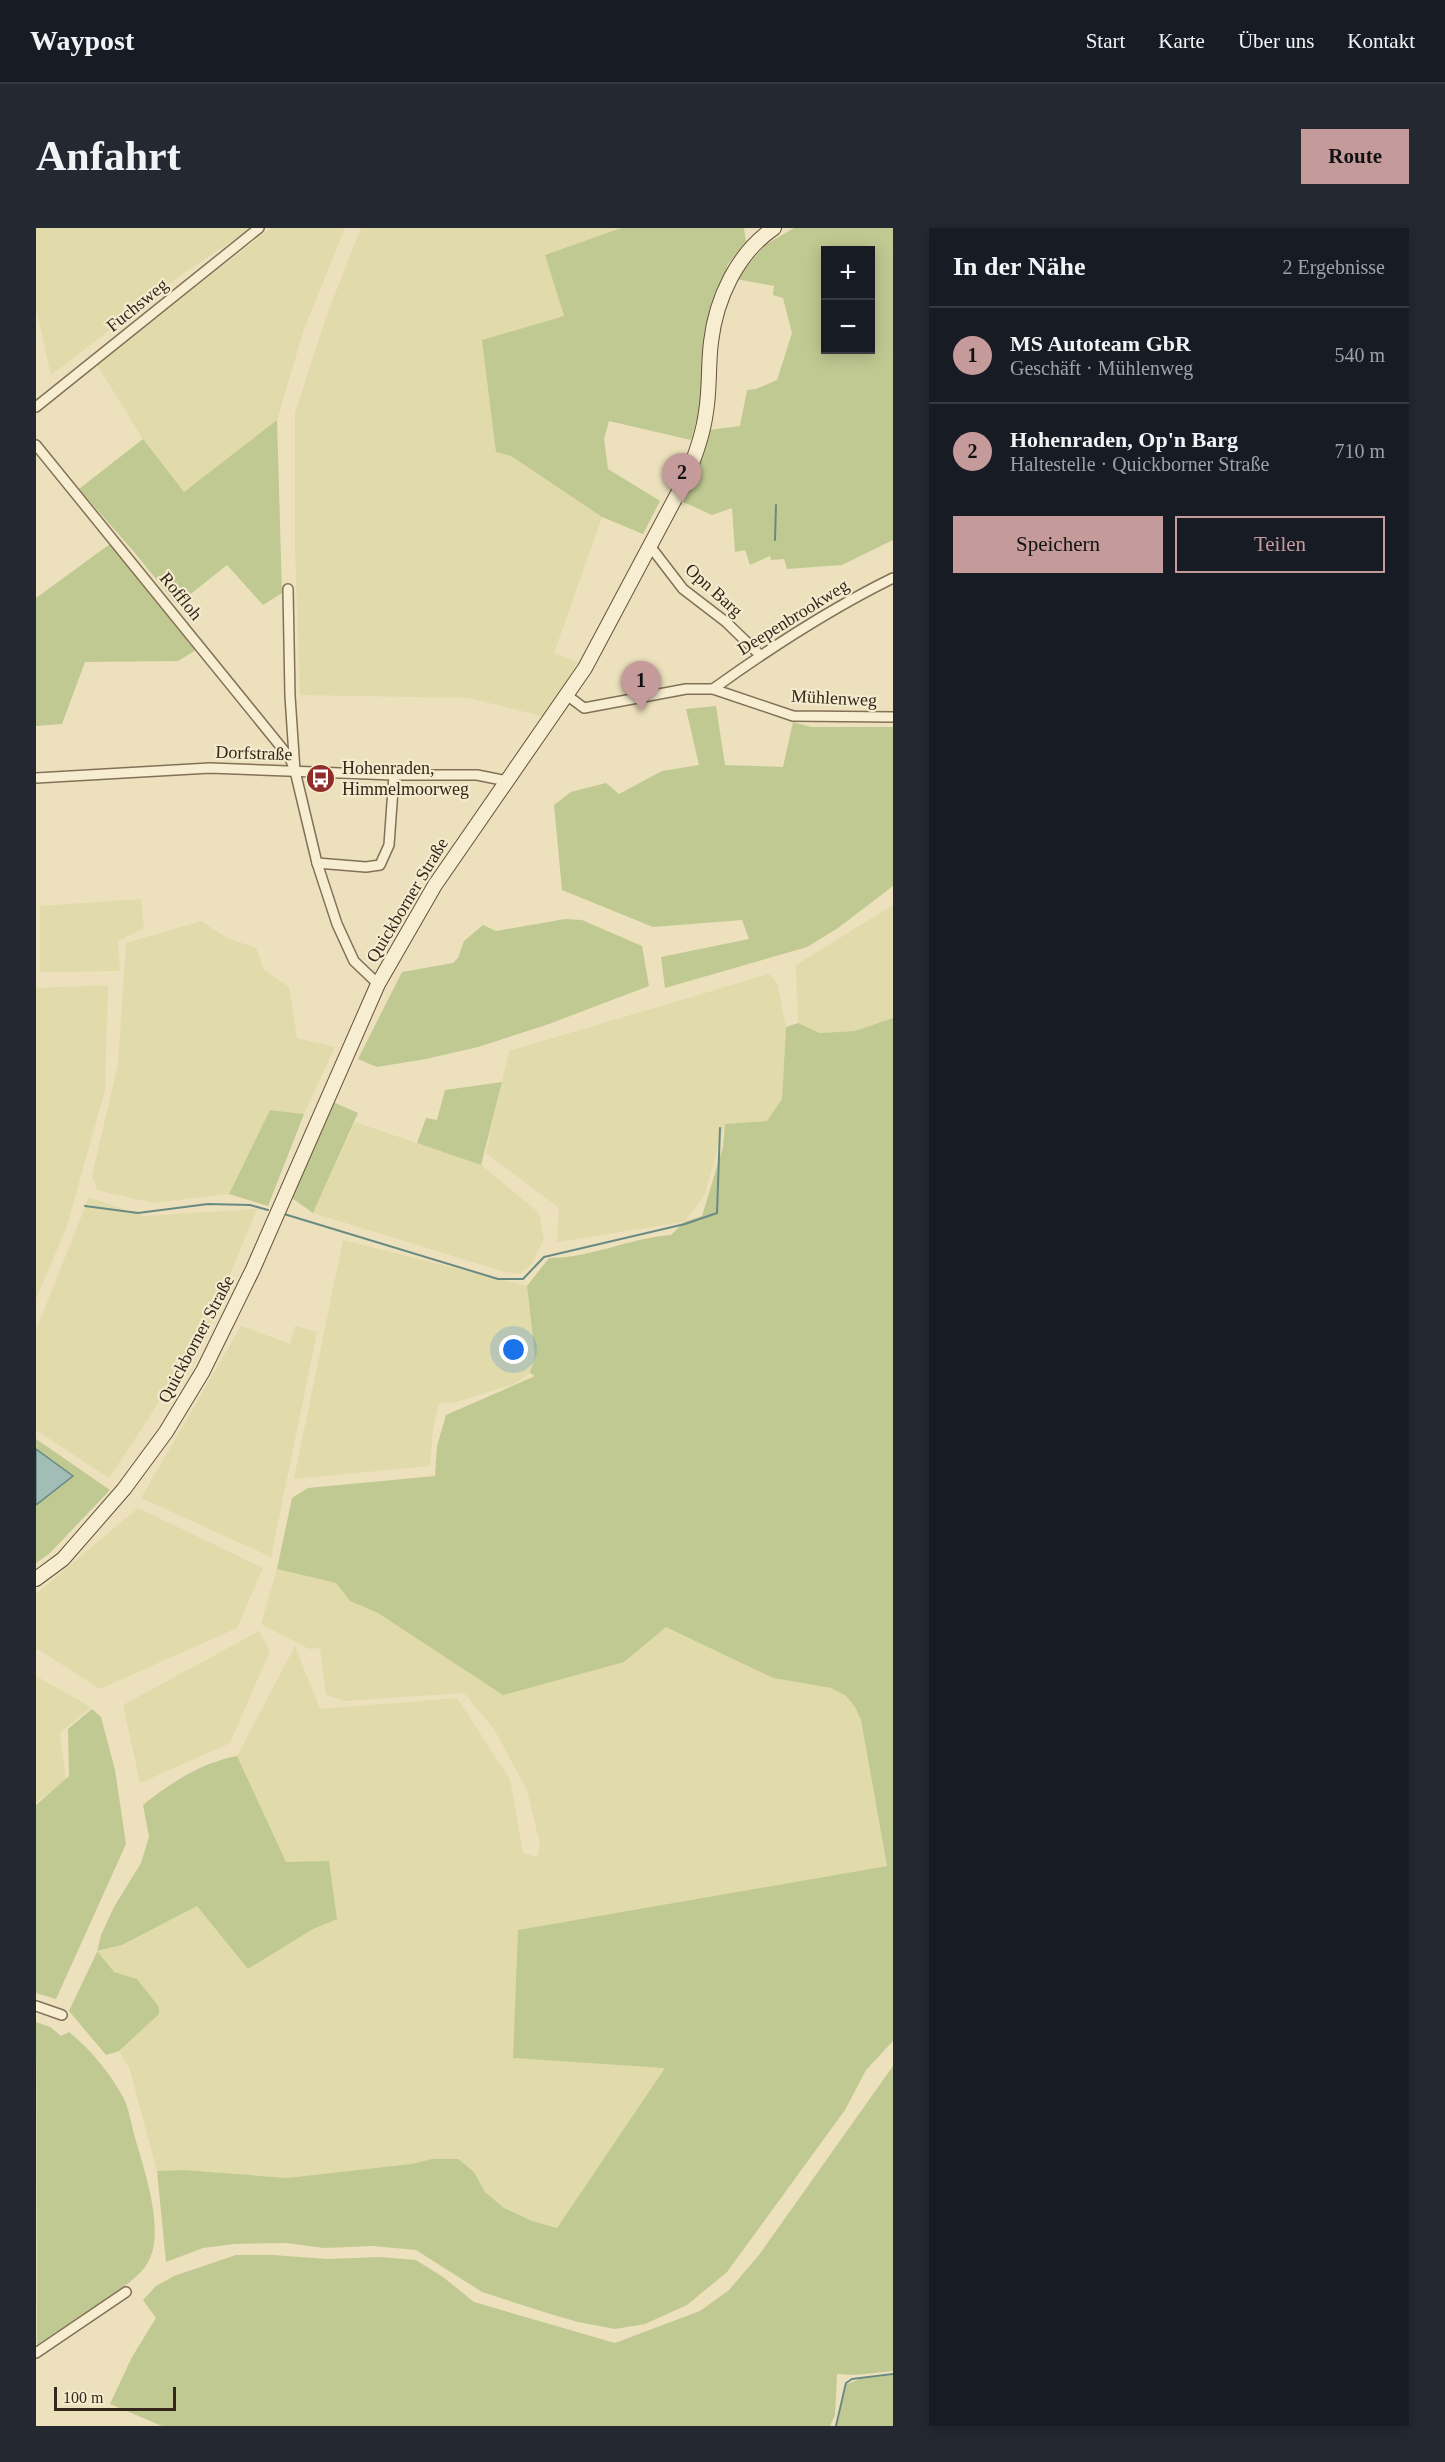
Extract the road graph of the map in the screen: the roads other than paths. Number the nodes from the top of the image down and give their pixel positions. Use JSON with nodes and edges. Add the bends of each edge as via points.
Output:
{"nodes":[{"id":1,"x":259,"y":228,"type":"edge"},
{"id":2,"x":774,"y":228,"type":"edge"},
{"id":3,"x":36,"y":407,"type":"edge"},
{"id":4,"x":36,"y":445,"type":"edge"},
{"id":5,"x":650,"y":546,"type":"junction"},
{"id":6,"x":893,"y":578,"type":"edge"},
{"id":7,"x":288,"y":589,"type":"dead end"},
{"id":8,"x":760,"y":655,"type":"junction"},
{"id":9,"x":713,"y":688,"type":"junction"},
{"id":10,"x":568,"y":696,"type":"junction"},
{"id":11,"x":893,"y":717,"type":"edge"},
{"id":12,"x":295,"y":771,"type":"junction"},
{"id":13,"x":394,"y":775,"type":"junction"},
{"id":14,"x":36,"y":778,"type":"edge"},
{"id":15,"x":507,"y":781,"type":"junction"},
{"id":16,"x":316,"y":863,"type":"junction"},
{"id":17,"x":378,"y":984,"type":"junction"},
{"id":18,"x":36,"y":1579,"type":"edge"},
{"id":19,"x":36,"y":2006,"type":"edge"},
{"id":20,"x":62,"y":2015,"type":"dead end"},
{"id":21,"x":126,"y":2292,"type":"dead end"},
{"id":22,"x":36,"y":2353,"type":"edge"}],
"edges":[{"from":1,"to":3,"type":"street","name":"Fuchsweg"},
{"from":2,"to":5,"type":"main road","name":"Quickborner Straße","via":[[736,265],[722,299],[711,341],[706,413],[697,451]]},
{"from":4,"to":12,"type":"street","name":"Roffloh","via":[[290,758]]},
{"from":5,"to":8,"type":"street","name":"Opn Barg","via":[[683,589],[726,621]]},
{"from":5,"to":10,"type":"main road","name":"Quickborner Straße"},
{"from":6,"to":8,"type":"street","name":"Deepenbrookweg"},
{"from":7,"to":12,"type":"street"},
{"from":8,"to":9,"type":"street","name":"Deepenbrookweg"},
{"from":9,"to":10,"type":"street","name":"Mühlenweg","via":[[686,689],[584,708]]},
{"from":9,"to":11,"type":"street","name":"Mühlenweg","via":[[793,716]]},
{"from":10,"to":15,"type":"main road","name":"Quickborner Straße"},
{"from":12,"to":13,"type":"street","name":"Dorfstraße"},
{"from":12,"to":14,"type":"street","name":"Dorfstraße","via":[[210,768]]},
{"from":12,"to":16,"type":"street"},
{"from":13,"to":15,"type":"street","name":"Dorfstraße","via":[[477,775]]},
{"from":13,"to":16,"type":"street","via":[[389,845],[380,865]]},
{"from":15,"to":17,"type":"main road","name":"Quickborner Straße","via":[[435,885]]},
{"from":16,"to":17,"type":"street","via":[[354,961]]},
{"from":17,"to":18,"type":"main road","name":"Quickborner Straße","via":[[253,1269],[203,1371],[166,1432],[124,1489],[63,1559]]},
{"from":19,"to":20,"type":"street"},
{"from":21,"to":22,"type":"street"}]}
